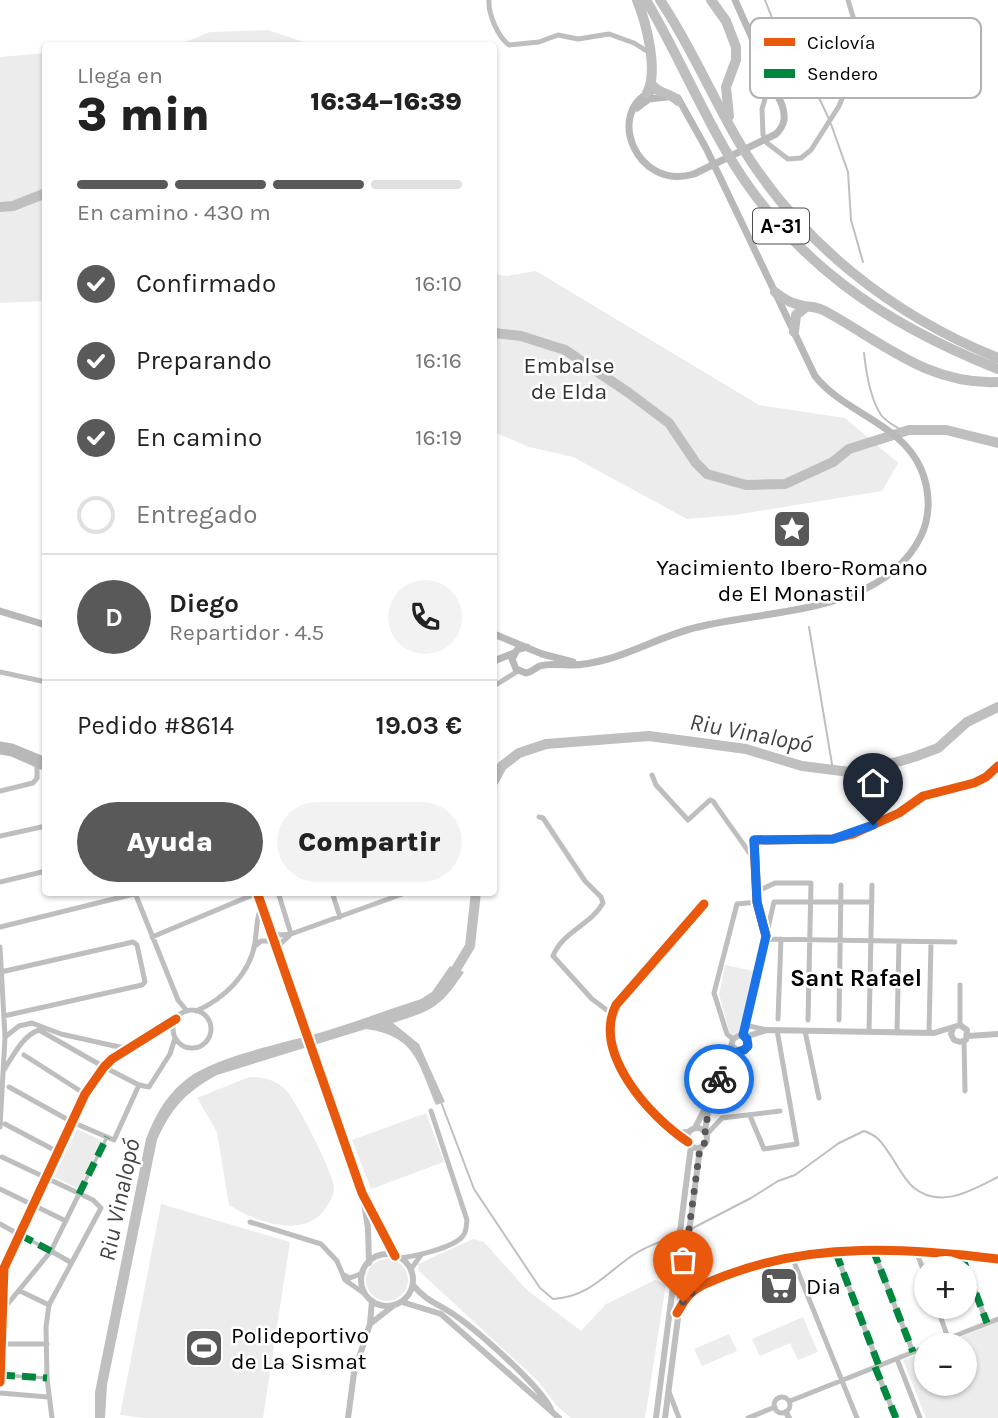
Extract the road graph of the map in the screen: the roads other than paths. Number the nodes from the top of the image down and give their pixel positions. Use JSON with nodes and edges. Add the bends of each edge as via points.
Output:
{"nodes":[{"id":1,"x":489,"y":0,"type":"edge"},
{"id":2,"x":637,"y":0,"type":"edge"},
{"id":3,"x":646,"y":0,"type":"edge"},
{"id":4,"x":660,"y":0,"type":"edge"},
{"id":5,"x":712,"y":0,"type":"edge"},
{"id":6,"x":735,"y":0,"type":"edge"},
{"id":7,"x":848,"y":0,"type":"edge"},
{"id":8,"x":853,"y":18,"type":"edge"},
{"id":9,"x":750,"y":32,"type":"edge"},
{"id":10,"x":650,"y":53,"type":"junction"},
{"id":11,"x":652,"y":89,"type":"junction"},
{"id":12,"x":765,"y":98,"type":"edge"},
{"id":13,"x":779,"y":98,"type":"edge"},
{"id":14,"x":842,"y":98,"type":"edge"},
{"id":15,"x":680,"y":103,"type":"junction"},
{"id":16,"x":632,"y":114,"type":"junction"},
{"id":17,"x":731,"y":127,"type":"junction"},
{"id":18,"x":775,"y":292,"type":"junction"},
{"id":19,"x":806,"y":307,"type":"junction"},
{"id":20,"x":794,"y":332,"type":"junction"},
{"id":21,"x":998,"y":358,"type":"edge"},
{"id":22,"x":998,"y":369,"type":"edge"},
{"id":23,"x":998,"y":382,"type":"edge"},
{"id":24,"x":0,"y":611,"type":"edge"},
{"id":25,"x":42,"y":624,"type":"edge"},
{"id":26,"x":497,"y":635,"type":"edge"},
{"id":27,"x":502,"y":637,"type":"junction"},
{"id":28,"x":527,"y":647,"type":"junction"},
{"id":29,"x":536,"y":651,"type":"junction"},
{"id":30,"x":514,"y":653,"type":"junction"},
{"id":31,"x":497,"y":661,"type":"edge"},
{"id":32,"x":497,"y":662,"type":"edge"},
{"id":33,"x":587,"y":664,"type":"junction"},
{"id":34,"x":516,"y":668,"type":"junction"},
{"id":35,"x":537,"y":668,"type":"junction"},
{"id":36,"x":0,"y":672,"type":"edge"},
{"id":37,"x":497,"y":680,"type":"edge"},
{"id":38,"x":42,"y":681,"type":"edge"},
{"id":39,"x":501,"y":681,"type":"junction"},
{"id":40,"x":497,"y":684,"type":"edge"},
{"id":41,"x":0,"y":745,"type":"edge"},
{"id":42,"x":0,"y":751,"type":"edge"},
{"id":43,"x":42,"y":759,"type":"edge"},
{"id":44,"x":41,"y":766,"type":"edge"},
{"id":45,"x":998,"y":766,"type":"edge"},
{"id":46,"x":652,"y":775,"type":"dead end"},
{"id":47,"x":0,"y":791,"type":"edge"},
{"id":48,"x":539,"y":817,"type":"dead end"},
{"id":49,"x":42,"y":827,"type":"edge"},
{"id":50,"x":0,"y":836,"type":"edge"},
{"id":51,"x":754,"y":862,"type":"junction"},
{"id":52,"x":42,"y":872,"type":"edge"},
{"id":53,"x":0,"y":881,"type":"edge"},
{"id":54,"x":873,"y":885,"type":"dead end"},
{"id":55,"x":841,"y":886,"type":"dead end"},
{"id":56,"x":758,"y":891,"type":"junction"},
{"id":57,"x":126,"y":896,"type":"edge"},
{"id":58,"x":139,"y":896,"type":"edge"},
{"id":59,"x":259,"y":896,"type":"edge"},
{"id":60,"x":279,"y":896,"type":"edge"},
{"id":61,"x":333,"y":896,"type":"edge"},
{"id":62,"x":386,"y":896,"type":"edge"},
{"id":63,"x":398,"y":896,"type":"edge"},
{"id":64,"x":388,"y":900,"type":"junction"},
{"id":65,"x":757,"y":902,"type":"junction"},
{"id":66,"x":810,"y":902,"type":"junction"},
{"id":67,"x":841,"y":902,"type":"junction"},
{"id":68,"x":872,"y":902,"type":"junction"},
{"id":69,"x":704,"y":904,"type":"dead end"},
{"id":70,"x":340,"y":918,"type":"junction"},
{"id":71,"x":0,"y":927,"type":"edge"},
{"id":72,"x":269,"y":927,"type":"junction"},
{"id":73,"x":291,"y":934,"type":"junction"},
{"id":74,"x":152,"y":937,"type":"junction"},
{"id":75,"x":765,"y":938,"type":"junction"},
{"id":76,"x":781,"y":939,"type":"junction"},
{"id":77,"x":810,"y":940,"type":"junction"},
{"id":78,"x":840,"y":940,"type":"junction"},
{"id":79,"x":871,"y":941,"type":"junction"},
{"id":80,"x":899,"y":942,"type":"junction"},
{"id":81,"x":931,"y":942,"type":"junction"},
{"id":82,"x":955,"y":942,"type":"dead end"},
{"id":83,"x":276,"y":945,"type":"junction"},
{"id":84,"x":0,"y":947,"type":"edge"},
{"id":85,"x":254,"y":947,"type":"junction"},
{"id":86,"x":279,"y":954,"type":"junction"},
{"id":87,"x":1,"y":972,"type":"edge"},
{"id":88,"x":960,"y":985,"type":"dead end"},
{"id":89,"x":212,"y":1004,"type":"junction"},
{"id":90,"x":187,"y":1011,"type":"junction"},
{"id":91,"x":196,"y":1011,"type":"junction"},
{"id":92,"x":612,"y":1014,"type":"junction"},
{"id":93,"x":4,"y":1016,"type":"junction"},
{"id":94,"x":206,"y":1016,"type":"junction"},
{"id":95,"x":176,"y":1019,"type":"junction"},
{"id":96,"x":778,"y":1019,"type":"dead end"},
{"id":97,"x":808,"y":1020,"type":"dead end"},
{"id":98,"x":839,"y":1020,"type":"dead end"},
{"id":99,"x":745,"y":1025,"type":"junction"},
{"id":100,"x":957,"y":1027,"type":"junction"},
{"id":101,"x":158,"y":1030,"type":"junction"},
{"id":102,"x":777,"y":1030,"type":"junction"},
{"id":103,"x":764,"y":1031,"type":"junction"},
{"id":104,"x":805,"y":1031,"type":"junction"},
{"id":105,"x":869,"y":1032,"type":"junction"},
{"id":106,"x":897,"y":1033,"type":"junction"},
{"id":107,"x":931,"y":1033,"type":"junction"},
{"id":108,"x":998,"y":1034,"type":"edge"},
{"id":109,"x":175,"y":1036,"type":"junction"},
{"id":110,"x":967,"y":1036,"type":"junction"},
{"id":111,"x":5,"y":1037,"type":"junction"},
{"id":112,"x":745,"y":1038,"type":"junction"},
{"id":113,"x":954,"y":1040,"type":"junction"},
{"id":114,"x":734,"y":1045,"type":"junction"},
{"id":115,"x":113,"y":1046,"type":"junction"},
{"id":116,"x":131,"y":1046,"type":"junction"},
{"id":117,"x":187,"y":1047,"type":"junction"},
{"id":118,"x":170,"y":1054,"type":"junction"},
{"id":119,"x":24,"y":1055,"type":"dead end"},
{"id":120,"x":112,"y":1059,"type":"junction"},
{"id":121,"x":104,"y":1067,"type":"junction"},
{"id":122,"x":4,"y":1070,"type":"junction"},
{"id":123,"x":139,"y":1084,"type":"junction"},
{"id":124,"x":9,"y":1087,"type":"dead end"},
{"id":125,"x":965,"y":1091,"type":"dead end"},
{"id":126,"x":85,"y":1094,"type":"junction"},
{"id":127,"x":819,"y":1098,"type":"dead end"},
{"id":128,"x":710,"y":1102,"type":"junction"},
{"id":129,"x":431,"y":1111,"type":"dead end"},
{"id":130,"x":780,"y":1111,"type":"dead end"},
{"id":131,"x":750,"y":1116,"type":"junction"},
{"id":132,"x":72,"y":1122,"type":"junction"},
{"id":133,"x":2,"y":1125,"type":"edge"},
{"id":134,"x":692,"y":1129,"type":"junction"},
{"id":135,"x":706,"y":1132,"type":"junction"},
{"id":136,"x":676,"y":1133,"type":"junction"},
{"id":137,"x":107,"y":1137,"type":"junction"},
{"id":138,"x":690,"y":1144,"type":"junction"},
{"id":139,"x":700,"y":1148,"type":"junction"},
{"id":140,"x":58,"y":1152,"type":"junction"},
{"id":141,"x":2,"y":1157,"type":"dead end"},
{"id":142,"x":45,"y":1179,"type":"junction"},
{"id":143,"x":0,"y":1189,"type":"edge"},
{"id":144,"x":362,"y":1193,"type":"junction"},
{"id":145,"x":79,"y":1194,"type":"junction"},
{"id":146,"x":32,"y":1205,"type":"junction"},
{"id":147,"x":66,"y":1221,"type":"junction"},
{"id":148,"x":250,"y":1222,"type":"dead end"},
{"id":149,"x":0,"y":1224,"type":"edge"},
{"id":150,"x":20,"y":1235,"type":"junction"},
{"id":151,"x":51,"y":1251,"type":"junction"},
{"id":152,"x":873,"y":1251,"type":"junction"},
{"id":153,"x":916,"y":1251,"type":"junction"},
{"id":154,"x":836,"y":1252,"type":"junction"},
{"id":155,"x":961,"y":1254,"type":"junction"},
{"id":156,"x":421,"y":1255,"type":"junction"},
{"id":157,"x":918,"y":1256,"type":"edge"},
{"id":158,"x":398,"y":1257,"type":"junction"},
{"id":159,"x":792,"y":1257,"type":"junction"},
{"id":160,"x":0,"y":1258,"type":"edge"},
{"id":161,"x":998,"y":1259,"type":"edge"},
{"id":162,"x":7,"y":1261,"type":"junction"},
{"id":163,"x":70,"y":1262,"type":"junction"},
{"id":164,"x":369,"y":1263,"type":"junction"},
{"id":165,"x":411,"y":1269,"type":"junction"},
{"id":166,"x":363,"y":1273,"type":"junction"},
{"id":167,"x":683,"y":1274,"type":"junction"},
{"id":168,"x":344,"y":1275,"type":"junction"},
{"id":169,"x":1,"y":1282,"type":"edge"},
{"id":170,"x":413,"y":1285,"type":"junction"},
{"id":171,"x":698,"y":1287,"type":"junction"},
{"id":172,"x":20,"y":1291,"type":"junction"},
{"id":173,"x":365,"y":1294,"type":"junction"},
{"id":174,"x":372,"y":1301,"type":"junction"},
{"id":175,"x":402,"y":1302,"type":"junction"},
{"id":176,"x":49,"y":1305,"type":"junction"},
{"id":177,"x":394,"y":1305,"type":"junction"},
{"id":178,"x":2,"y":1311,"type":"edge"},
{"id":179,"x":677,"y":1313,"type":"junction"},
{"id":180,"x":998,"y":1319,"type":"edge"},
{"id":181,"x":987,"y":1323,"type":"junction"},
{"id":182,"x":370,"y":1324,"type":"junction"},
{"id":183,"x":961,"y":1333,"type":"edge"},
{"id":184,"x":1,"y":1344,"type":"edge"},
{"id":185,"x":47,"y":1344,"type":"junction"},
{"id":186,"x":913,"y":1352,"type":"joint"},
{"id":187,"x":897,"y":1359,"type":"junction"},
{"id":188,"x":1,"y":1364,"type":"edge"},
{"id":189,"x":877,"y":1366,"type":"junction"},
{"id":190,"x":1,"y":1374,"type":"edge"},
{"id":191,"x":47,"y":1378,"type":"junction"},
{"id":192,"x":841,"y":1379,"type":"junction"},
{"id":193,"x":0,"y":1382,"type":"edge"},
{"id":194,"x":669,"y":1391,"type":"junction"},
{"id":195,"x":0,"y":1393,"type":"edge"},
{"id":196,"x":48,"y":1397,"type":"junction"},
{"id":197,"x":789,"y":1401,"type":"junction"},
{"id":198,"x":775,"y":1407,"type":"junction"},
{"id":199,"x":551,"y":1411,"type":"junction"},
{"id":200,"x":678,"y":1415,"type":"edge"},
{"id":201,"x":787,"y":1415,"type":"edge"},
{"id":202,"x":52,"y":1418,"type":"edge"},
{"id":203,"x":348,"y":1418,"type":"edge"},
{"id":204,"x":559,"y":1418,"type":"edge"},
{"id":205,"x":656,"y":1418,"type":"edge"},
{"id":206,"x":665,"y":1418,"type":"edge"},
{"id":207,"x":687,"y":1418,"type":"edge"},
{"id":208,"x":748,"y":1418,"type":"edge"},
{"id":209,"x":857,"y":1418,"type":"edge"},
{"id":210,"x":896,"y":1418,"type":"edge"},
{"id":211,"x":920,"y":1418,"type":"edge"}],
"edges":[{"from":1,"to":10,"type":"street","via":[[500,35],[509,45],[558,35],[578,39],[609,34]]},
{"from":2,"to":10,"type":"highway"},
{"from":3,"to":22,"type":"highway","number":"A-31","via":[[725,150],[791,238],[875,309]]},
{"from":4,"to":17,"type":"highway","number":"A-31","via":[[681,30]]},
{"from":5,"to":17,"type":"highway","via":[[736,47],[726,87]]},
{"from":6,"to":9,"type":"main road"},
{"from":7,"to":8,"type":"street"},
{"from":10,"to":11,"type":"highway"},
{"from":11,"to":15,"type":"highway","via":[[673,95]]},
{"from":11,"to":16,"type":"main road","via":[[638,100]]},
{"from":12,"to":14,"type":"street","via":[[763,135],[788,159],[801,158],[811,150]]},
{"from":13,"to":16,"type":"main road","via":[[785,119],[782,129],[689,175],[660,174],[647,166],[631,144]]},
{"from":15,"to":16,"type":"main road","via":[[665,97],[649,99]]},
{"from":15,"to":18,"type":"main road"},
{"from":17,"to":21,"type":"highway","number":"A-31","via":[[769,187],[831,255],[904,311]]},
{"from":18,"to":19,"type":"highway"},
{"from":18,"to":20,"type":"main road"},
{"from":19,"to":20,"type":"highway","via":[[796,316]]},
{"from":19,"to":23,"type":"highway","via":[[826,312],[872,341],[944,376]]},
{"from":20,"to":33,"type":"main road","via":[[823,386],[904,443],[922,472],[927,518],[914,548],[882,578],[827,603],[700,626]]},
{"from":24,"to":25,"type":"main road"},
{"from":26,"to":27,"type":"main road"},
{"from":27,"to":28,"type":"main road"},
{"from":27,"to":30,"type":"main road"},
{"from":28,"to":29,"type":"main road"},
{"from":28,"to":30,"type":"main road"},
{"from":29,"to":33,"type":"main road"},
{"from":29,"to":35,"type":"main road"},
{"from":30,"to":31,"type":"main road"},
{"from":30,"to":34,"type":"main road"},
{"from":32,"to":34,"type":"main road"},
{"from":33,"to":35,"type":"main road"},
{"from":34,"to":35,"type":"main road","via":[[530,673]]},
{"from":34,"to":39,"type":"street"},
{"from":36,"to":38,"type":"street"},
{"from":37,"to":39,"type":"street"},
{"from":39,"to":40,"type":"street"},
{"from":41,"to":43,"type":"main road"},
{"from":42,"to":44,"type":"main road"},
{"from":44,"to":47,"type":"street","via":[[33,783]]},
{"from":45,"to":51,"type":"street","via":[[974,783],[923,796],[891,817],[833,839],[754,840]]},
{"from":46,"to":51,"type":"street","via":[[688,820],[713,801]]},
{"from":48,"to":92,"type":"street","via":[[603,903],[553,956]]},
{"from":49,"to":50,"type":"street"},
{"from":51,"to":56,"type":"street"},
{"from":52,"to":53,"type":"street"},
{"from":54,"to":68,"type":"street"},
{"from":55,"to":67,"type":"street"},
{"from":56,"to":65,"type":"street"},
{"from":56,"to":66,"type":"street","via":[[775,883],[811,883]]},
{"from":57,"to":71,"type":"street"},
{"from":58,"to":74,"type":"street"},
{"from":59,"to":72,"type":"street"},
{"from":59,"to":74,"type":"street"},
{"from":59,"to":85,"type":"street"},
{"from":60,"to":73,"type":"street"},
{"from":61,"to":70,"type":"street"},
{"from":62,"to":64,"type":"street"},
{"from":63,"to":64,"type":"street"},
{"from":64,"to":70,"type":"street"},
{"from":65,"to":75,"type":"street"},
{"from":65,"to":114,"type":"street","via":[[737,904],[714,993]]},
{"from":66,"to":67,"type":"street"},
{"from":66,"to":75,"type":"street","via":[[774,902]]},
{"from":66,"to":77,"type":"street"},
{"from":67,"to":68,"type":"street"},
{"from":67,"to":78,"type":"street"},
{"from":68,"to":79,"type":"street"},
{"from":69,"to":92,"type":"street","via":[[630,986]]},
{"from":70,"to":73,"type":"street"},
{"from":72,"to":73,"type":"street","via":[[279,935]]},
{"from":72,"to":83,"type":"street"},
{"from":73,"to":86,"type":"street"},
{"from":74,"to":90,"type":"street"},
{"from":75,"to":76,"type":"street"},
{"from":75,"to":99,"type":"street"},
{"from":76,"to":77,"type":"street"},
{"from":76,"to":96,"type":"street"},
{"from":77,"to":78,"type":"street"},
{"from":77,"to":97,"type":"street"},
{"from":78,"to":79,"type":"street"},
{"from":78,"to":98,"type":"street"},
{"from":79,"to":80,"type":"street"},
{"from":79,"to":105,"type":"street"},
{"from":80,"to":81,"type":"street"},
{"from":80,"to":106,"type":"street"},
{"from":81,"to":82,"type":"street"},
{"from":81,"to":107,"type":"street"},
{"from":83,"to":85,"type":"street","via":[[261,941]]},
{"from":83,"to":86,"type":"street"},
{"from":84,"to":87,"type":"street"},
{"from":85,"to":89,"type":"street","via":[[244,971]]},
{"from":86,"to":144,"type":"street"},
{"from":87,"to":93,"type":"street"},
{"from":87,"to":93,"type":"street","via":[[135,943],[144,984]]},
{"from":88,"to":100,"type":"street"},
{"from":89,"to":91,"type":"street"},
{"from":89,"to":94,"type":"street"},
{"from":90,"to":91,"type":"street"},
{"from":90,"to":95,"type":"street"},
{"from":91,"to":94,"type":"street"},
{"from":92,"to":136,"type":"street","via":[[612,1049],[620,1064],[647,1106]]},
{"from":93,"to":111,"type":"street"},
{"from":94,"to":117,"type":"street","via":[[211,1025],[208,1039],[198,1047]]},
{"from":95,"to":101,"type":"street"},
{"from":95,"to":109,"type":"street"},
{"from":99,"to":103,"type":"street"},
{"from":99,"to":112,"type":"street"},
{"from":100,"to":107,"type":"street"},
{"from":100,"to":110,"type":"street"},
{"from":100,"to":113,"type":"street","via":[[951,1034]]},
{"from":101,"to":109,"type":"street"},
{"from":101,"to":116,"type":"street"},
{"from":102,"to":103,"type":"street"},
{"from":102,"to":104,"type":"street"},
{"from":102,"to":131,"type":"street","via":[[797,1144],[764,1149]]},
{"from":103,"to":112,"type":"street"},
{"from":104,"to":105,"type":"street"},
{"from":104,"to":127,"type":"street"},
{"from":105,"to":106,"type":"street"},
{"from":106,"to":107,"type":"street"},
{"from":107,"to":113,"type":"street"},
{"from":108,"to":110,"type":"street"},
{"from":109,"to":117,"type":"street"},
{"from":109,"to":118,"type":"street"},
{"from":110,"to":113,"type":"street"},
{"from":110,"to":125,"type":"street"},
{"from":111,"to":115,"type":"street","via":[[32,1023]]},
{"from":111,"to":122,"type":"street"},
{"from":112,"to":114,"type":"street"},
{"from":112,"to":114,"type":"street","via":[[745,1049]]},
{"from":114,"to":128,"type":"street"},
{"from":115,"to":116,"type":"street"},
{"from":115,"to":120,"type":"street"},
{"from":116,"to":120,"type":"street"},
{"from":117,"to":118,"type":"street"},
{"from":118,"to":123,"type":"street","via":[[149,1087]]},
{"from":119,"to":126,"type":"street"},
{"from":120,"to":121,"type":"street"},
{"from":121,"to":122,"type":"street","via":[[39,1030]]},
{"from":121,"to":123,"type":"street"},
{"from":121,"to":126,"type":"street"},
{"from":122,"to":133,"type":"street"},
{"from":123,"to":137,"type":"street","via":[[114,1140]]},
{"from":124,"to":132,"type":"street"},
{"from":126,"to":132,"type":"street"},
{"from":128,"to":134,"type":"street"},
{"from":128,"to":135,"type":"street"},
{"from":129,"to":156,"type":"street","via":[[467,1220],[457,1241]]},
{"from":130,"to":131,"type":"street"},
{"from":131,"to":135,"type":"street","via":[[722,1118]]},
{"from":132,"to":137,"type":"street"},
{"from":132,"to":140,"type":"street"},
{"from":133,"to":140,"type":"street"},
{"from":134,"to":135,"type":"street"},
{"from":134,"to":136,"type":"street"},
{"from":134,"to":138,"type":"street","via":[[687,1135]]},
{"from":135,"to":139,"type":"street","via":[[706,1142]]},
{"from":136,"to":138,"type":"street"},
{"from":137,"to":145,"type":"street"},
{"from":138,"to":139,"type":"street"},
{"from":138,"to":205,"type":"street"},
{"from":139,"to":167,"type":"street"},
{"from":140,"to":142,"type":"street"},
{"from":141,"to":142,"type":"street"},
{"from":142,"to":145,"type":"street"},
{"from":142,"to":146,"type":"street"},
{"from":143,"to":146,"type":"street"},
{"from":144,"to":158,"type":"street"},
{"from":144,"to":164,"type":"street"},
{"from":145,"to":147,"type":"street"},
{"from":145,"to":163,"type":"street","via":[[100,1208]]},
{"from":146,"to":147,"type":"street"},
{"from":146,"to":150,"type":"street"},
{"from":147,"to":151,"type":"street"},
{"from":148,"to":168,"type":"street","via":[[321,1244]]},
{"from":149,"to":150,"type":"street"},
{"from":150,"to":151,"type":"street"},
{"from":150,"to":162,"type":"street"},
{"from":151,"to":163,"type":"street"},
{"from":151,"to":172,"type":"street"},
{"from":152,"to":153,"type":"street"},
{"from":152,"to":154,"type":"street"},
{"from":152,"to":186,"type":"street"},
{"from":153,"to":155,"type":"street"},
{"from":153,"to":157,"type":"street"},
{"from":154,"to":159,"type":"street"},
{"from":154,"to":189,"type":"street"},
{"from":155,"to":161,"type":"street"},
{"from":155,"to":181,"type":"street"},
{"from":156,"to":158,"type":"street"},
{"from":156,"to":165,"type":"street"},
{"from":158,"to":164,"type":"street","via":[[381,1255]]},
{"from":158,"to":165,"type":"street"},
{"from":159,"to":171,"type":"street","via":[[757,1264]]},
{"from":159,"to":192,"type":"street"},
{"from":160,"to":162,"type":"street"},
{"from":162,"to":169,"type":"street"},
{"from":163,"to":176,"type":"street"},
{"from":164,"to":166,"type":"street"},
{"from":165,"to":170,"type":"street"},
{"from":166,"to":168,"type":"street","via":[[350,1278]]},
{"from":166,"to":173,"type":"street"},
{"from":167,"to":171,"type":"street","via":[[688,1284]]},
{"from":167,"to":179,"type":"street"},
{"from":168,"to":173,"type":"street"},
{"from":169,"to":178,"type":"street"},
{"from":170,"to":175,"type":"street"},
{"from":170,"to":199,"type":"street","via":[[423,1297],[477,1333],[537,1390]]},
{"from":171,"to":179,"type":"street"},
{"from":172,"to":176,"type":"street"},
{"from":172,"to":178,"type":"street"},
{"from":173,"to":174,"type":"street"},
{"from":174,"to":177,"type":"street"},
{"from":174,"to":182,"type":"street"},
{"from":175,"to":177,"type":"street"},
{"from":175,"to":199,"type":"street","via":[[441,1314]]},
{"from":176,"to":185,"type":"street"},
{"from":177,"to":182,"type":"street"},
{"from":178,"to":184,"type":"street"},
{"from":179,"to":194,"type":"street"},
{"from":180,"to":181,"type":"street"},
{"from":181,"to":183,"type":"street"},
{"from":182,"to":203,"type":"street","via":[[354,1373]]},
{"from":184,"to":185,"type":"street"},
{"from":184,"to":188,"type":"street"},
{"from":185,"to":191,"type":"street"},
{"from":186,"to":187,"type":"street"},
{"from":187,"to":189,"type":"street"},
{"from":187,"to":211,"type":"street"},
{"from":188,"to":190,"type":"street"},
{"from":189,"to":192,"type":"street"},
{"from":189,"to":210,"type":"street"},
{"from":190,"to":191,"type":"street"},
{"from":190,"to":193,"type":"street"},
{"from":191,"to":196,"type":"street"},
{"from":192,"to":197,"type":"street"},
{"from":192,"to":209,"type":"street"},
{"from":194,"to":200,"type":"street"},
{"from":194,"to":206,"type":"street"},
{"from":195,"to":196,"type":"street"},
{"from":196,"to":202,"type":"street"},
{"from":197,"to":198,"type":"street","via":[[778,1398]]},
{"from":197,"to":201,"type":"street"},
{"from":198,"to":201,"type":"street"},
{"from":198,"to":208,"type":"street"},
{"from":199,"to":204,"type":"street"},
{"from":200,"to":207,"type":"street"}]}
